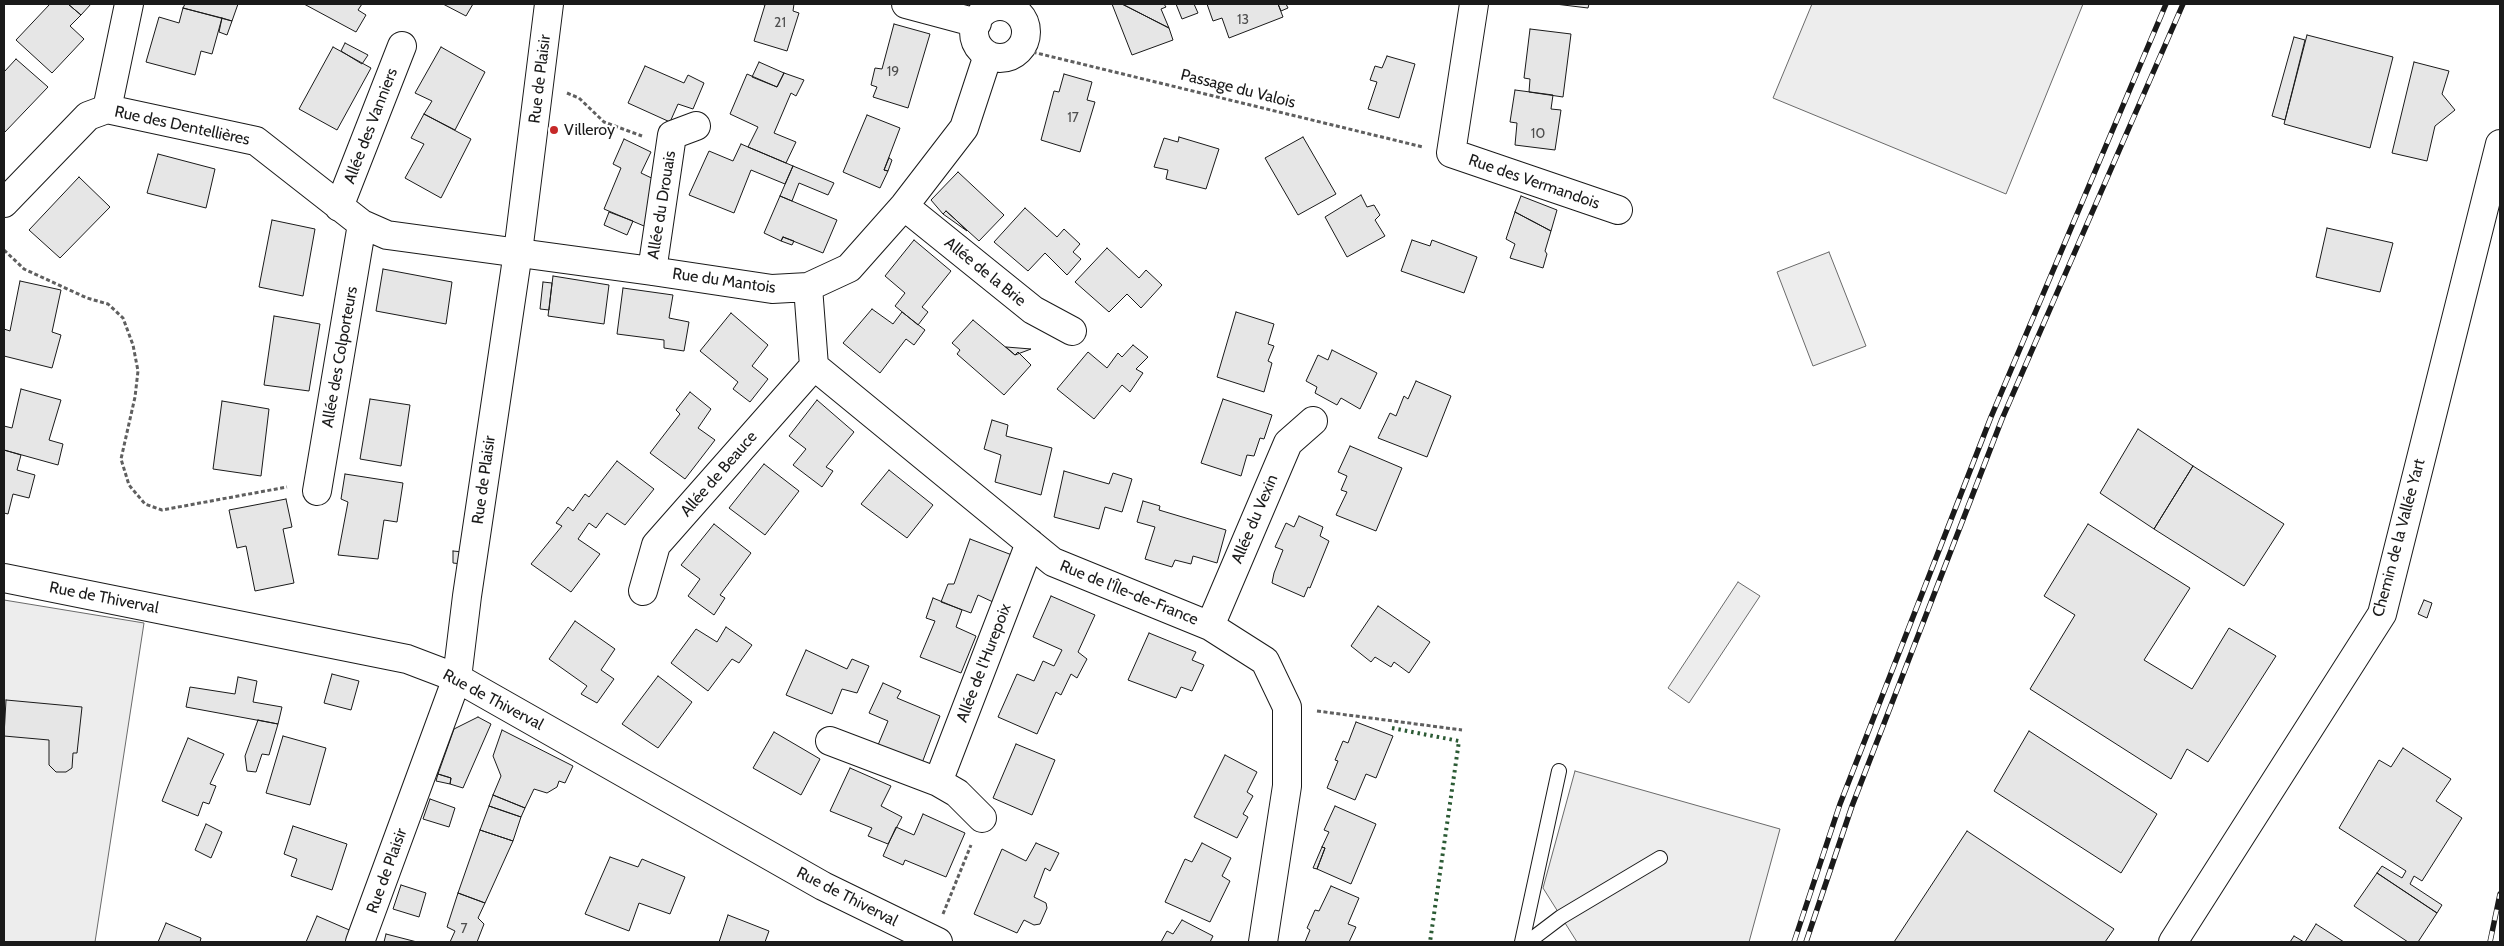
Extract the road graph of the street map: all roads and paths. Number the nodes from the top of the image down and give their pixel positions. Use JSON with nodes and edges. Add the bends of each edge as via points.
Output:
{"nodes":[{"id":1,"x":129,"y":4,"type":"edge"},
{"id":2,"x":549,"y":4,"type":"edge"},
{"id":3,"x":906,"y":4,"type":"edge"},
{"id":4,"x":1474,"y":4,"type":"edge"},
{"id":5,"x":1025,"y":8,"type":"edge"},
{"id":6,"x":977,"y":23,"type":"junction"},
{"id":7,"x":402,"y":46,"type":"dead end"},
{"id":8,"x":1020,"y":49,"type":"junction"},
{"id":9,"x":988,"y":55,"type":"junction"},
{"id":10,"x":540,"y":84,"type":"junction"},
{"id":11,"x":107,"y":109,"type":"junction"},
{"id":12,"x":696,"y":126,"type":"dead end"},
{"id":13,"x":2500,"y":144,"type":"edge"},
{"id":14,"x":671,"y":148,"type":"junction"},
{"id":15,"x":1450,"y":154,"type":"junction"},
{"id":16,"x":4,"y":203,"type":"edge"},
{"id":17,"x":904,"y":206,"type":"junction"},
{"id":18,"x":339,"y":207,"type":"junction"},
{"id":19,"x":1618,"y":210,"type":"dead end"},
{"id":20,"x":362,"y":224,"type":"junction"},
{"id":21,"x":4,"y":250,"type":"edge"},
{"id":22,"x":518,"y":252,"type":"junction"},
{"id":23,"x":652,"y":271,"type":"junction"},
{"id":24,"x":808,"y":287,"type":"junction"},
{"id":25,"x":1072,"y":331,"type":"dead end"},
{"id":26,"x":814,"y":366,"type":"junction"},
{"id":27,"x":1313,"y":422,"type":"dead end"},
{"id":28,"x":317,"y":491,"type":"joint"},
{"id":29,"x":1030,"y":543,"type":"junction"},
{"id":30,"x":4,"y":578,"type":"edge"},
{"id":31,"x":643,"y":591,"type":"dead end"},
{"id":32,"x":1210,"y":626,"type":"junction"},
{"id":33,"x":457,"y":678,"type":"junction"},
{"id":34,"x":1287,"y":707,"type":"junction"},
{"id":35,"x":1462,"y":730,"type":"dead end"},
{"id":36,"x":830,"y":741,"type":"dead end"},
{"id":37,"x":1559,"y":771,"type":"dead end"},
{"id":38,"x":938,"y":782,"type":"junction"},
{"id":39,"x":982,"y":818,"type":"joint"},
{"id":40,"x":1660,"y":858,"type":"dead end"},
{"id":41,"x":935,"y":941,"type":"edge"},
{"id":42,"x":360,"y":942,"type":"edge"},
{"id":43,"x":1263,"y":942,"type":"edge"},
{"id":44,"x":1522,"y":942,"type":"edge"},
{"id":45,"x":1528,"y":942,"type":"edge"},
{"id":46,"x":2174,"y":942,"type":"edge"}],
"edges":[{"from":1,"to":11,"type":"street"},
{"from":2,"to":10,"type":"street","name":"Rue de Plaisir"},
{"from":3,"to":6,"type":"street"},
{"from":4,"to":15,"type":"street","name":"Rue des Vermandois"},
{"from":5,"to":6,"type":"street","via":[[991,8]]},
{"from":5,"to":8,"type":"street","via":[[1026,34]]},
{"from":6,"to":9,"type":"street","via":[[974,36]]},
{"from":7,"to":18,"type":"street","name":"Allée des Vanniers"},
{"from":8,"to":9,"type":"street","via":[[1005,58]]},
{"from":8,"to":15,"type":"path","name":"Passage du Valois"},
{"from":9,"to":17,"type":"street","name":"Rue du Mantois","via":[[964,128]]},
{"from":10,"to":14,"type":"path","via":[[579,98],[604,122]]},
{"from":10,"to":22,"type":"street","name":"Rue de Plaisir"},
{"from":11,"to":16,"type":"street","name":"Rue des Dentellières","via":[[88,116]]},
{"from":11,"to":18,"type":"street","name":"Rue des Dentellières","via":[[256,141]]},
{"from":12,"to":14,"type":"street","name":"Allée du Drouais","via":[[672,135]]},
{"from":13,"to":46,"type":"street","name":"Chemin de la Vallée Yart","via":[[2382,614]]},
{"from":14,"to":23,"type":"street","name":"Allée du Drouais"},
{"from":15,"to":19,"type":"street","name":"Rue des Vermandois"},
{"from":17,"to":24,"type":"street","name":"Rue du Mantois","via":[[849,268]]},
{"from":17,"to":25,"type":"street","name":"Allée de la Brie","via":[[1033,310]]},
{"from":18,"to":20,"type":"street","name":"Rue des Dentellières"},
{"from":20,"to":22,"type":"street","name":"Rue des Dentellières","via":[[387,236]]},
{"from":20,"to":28,"type":"street","name":"Allée des Colporteurs"},
{"from":21,"to":28,"type":"path","via":[[24,269],[86,298],[108,304],[123,318],[138,371],[120,459],[129,485],[145,504],[162,510],[294,486]]},
{"from":22,"to":23,"type":"street","name":"Rue du Mantois"},
{"from":22,"to":33,"type":"street","name":"Rue de Plaisir"},
{"from":23,"to":24,"type":"street","name":"Rue du Mantois","via":[[772,290]]},
{"from":24,"to":26,"type":"street"},
{"from":26,"to":29,"type":"street","name":"Rue de l'Île-de-France"},
{"from":26,"to":31,"type":"street","name":"Allée de Beauce","via":[[656,545]]},
{"from":27,"to":32,"type":"street","name":"Allée du Vexin","via":[[1288,443]]},
{"from":29,"to":32,"type":"street","name":"Rue de l'Île-de-France","via":[[1053,562]]},
{"from":29,"to":38,"type":"street","name":"Allée de l'Hurepoix"},
{"from":30,"to":33,"type":"street","name":"Rue de Thiverval","via":[[407,660]]},
{"from":32,"to":34,"type":"street","name":"Rue de l'Île-de-France","via":[[1264,661]]},
{"from":33,"to":41,"type":"street","name":"Rue de Thiverval","via":[[822,886]]},
{"from":33,"to":42,"type":"street","name":"Rue de Plaisir"},
{"from":34,"to":35,"type":"path"},
{"from":34,"to":43,"type":"street","name":"Rue de l'Île-de-France","via":[[1287,786]]},
{"from":36,"to":38,"type":"street"},
{"from":37,"to":44,"type":"lane"},
{"from":38,"to":39,"type":"street","via":[[957,793]]},
{"from":39,"to":41,"type":"path"},
{"from":40,"to":45,"type":"lane","via":[[1561,917]]}]}
